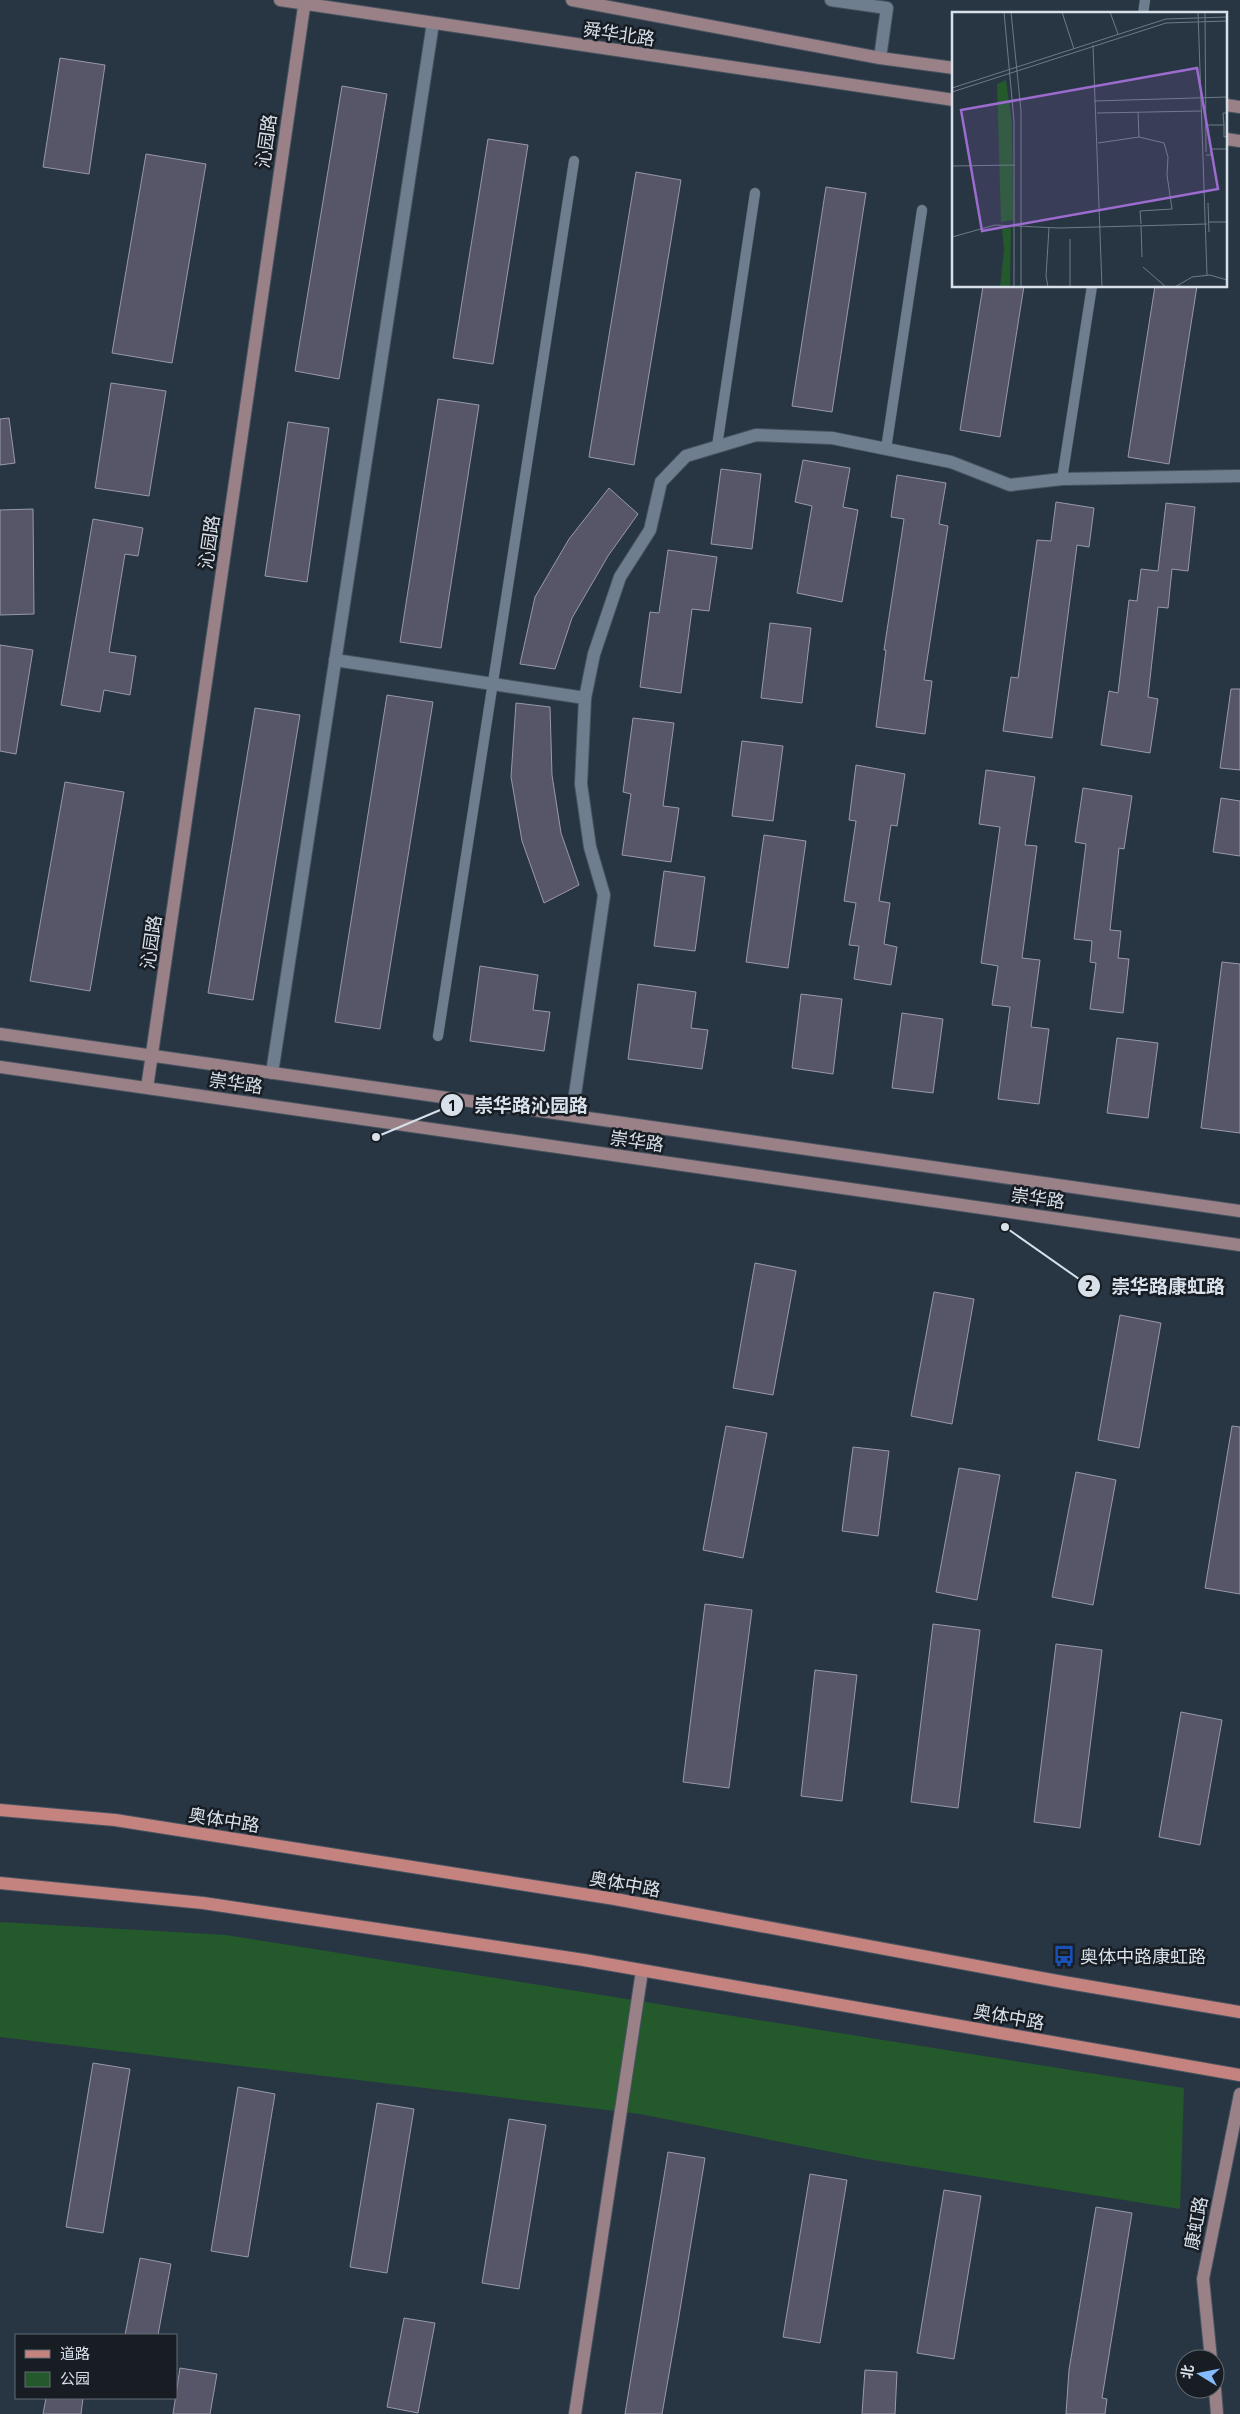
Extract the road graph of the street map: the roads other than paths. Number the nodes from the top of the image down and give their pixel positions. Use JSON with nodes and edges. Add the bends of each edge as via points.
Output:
{"nodes":[{"id":1,"x":280,"y":0,"type":"edge"},
{"id":2,"x":831,"y":0,"type":"edge"},
{"id":3,"x":581,"y":1,"type":"edge"},
{"id":4,"x":304,"y":2,"type":"edge"},
{"id":5,"x":433,"y":23,"type":"junction"},
{"id":6,"x":880,"y":58,"type":"junction"},
{"id":7,"x":952,"y":68,"type":"edge"},
{"id":8,"x":952,"y":100,"type":"edge"},
{"id":9,"x":574,"y":161,"type":"dead end"},
{"id":10,"x":755,"y":193,"type":"dead end"},
{"id":11,"x":922,"y":210,"type":"dead end"},
{"id":12,"x":1092,"y":288,"type":"edge"},
{"id":13,"x":717,"y":446,"type":"junction"},
{"id":14,"x":886,"y":449,"type":"junction"},
{"id":15,"x":1240,"y":476,"type":"edge"},
{"id":16,"x":1062,"y":478,"type":"junction"},
{"id":17,"x":335,"y":660,"type":"junction"},
{"id":18,"x":493,"y":684,"type":"junction"},
{"id":19,"x":585,"y":698,"type":"junction"},
{"id":20,"x":0,"y":1034,"type":"edge"},
{"id":21,"x":438,"y":1036,"type":"dead end"},
{"id":22,"x":152,"y":1056,"type":"junction"},
{"id":23,"x":0,"y":1068,"type":"edge"},
{"id":24,"x":272,"y":1072,"type":"junction"},
{"id":25,"x":147,"y":1088,"type":"junction"},
{"id":26,"x":572,"y":1116,"type":"junction"},
{"id":27,"x":1240,"y":1211,"type":"edge"},
{"id":28,"x":1240,"y":1245,"type":"edge"},
{"id":29,"x":0,"y":1810,"type":"edge"},
{"id":30,"x":0,"y":1883,"type":"edge"},
{"id":31,"x":642,"y":1971,"type":"junction"},
{"id":32,"x":1240,"y":2012,"type":"edge"},
{"id":33,"x":1240,"y":2075,"type":"edge"},
{"id":34,"x":1240,"y":2094,"type":"edge"},
{"id":35,"x":1210,"y":2349,"type":"edge"},
{"id":36,"x":1216,"y":2399,"type":"edge"},
{"id":37,"x":575,"y":2414,"type":"edge"},
{"id":38,"x":1217,"y":2414,"type":"edge"}],
"edges":[{"from":1,"to":4,"type":"main road","name":"舜华北路"},
{"from":2,"to":6,"type":"street","via":[[887,8]]},
{"from":3,"to":6,"type":"main road","name":"舜华北路"},
{"from":4,"to":5,"type":"main road","name":"舜华北路"},
{"from":4,"to":22,"type":"main road","name":"沁园路"},
{"from":5,"to":8,"type":"main road","name":"舜华北路"},
{"from":5,"to":17,"type":"street"},
{"from":6,"to":7,"type":"main road","name":"舜华北路"},
{"from":9,"to":18,"type":"lane"},
{"from":10,"to":13,"type":"lane"},
{"from":11,"to":14,"type":"lane"},
{"from":12,"to":16,"type":"lane"},
{"from":13,"to":14,"type":"street","via":[[756,435],[832,438]]},
{"from":13,"to":19,"type":"street","via":[[686,456],[661,482],[650,530],[620,577],[594,654]]},
{"from":14,"to":16,"type":"street","via":[[951,462],[1010,485]]},
{"from":15,"to":16,"type":"street"},
{"from":17,"to":18,"type":"street"},
{"from":17,"to":24,"type":"street"},
{"from":18,"to":19,"type":"street"},
{"from":18,"to":21,"type":"lane"},
{"from":19,"to":26,"type":"street","via":[[581,784],[590,847],[604,895]]},
{"from":20,"to":22,"type":"main road","name":"崇华路"},
{"from":22,"to":24,"type":"main road","name":"崇华路"},
{"from":22,"to":25,"type":"main road","name":"沁园路"},
{"from":23,"to":25,"type":"main road","name":"崇华路"},
{"from":24,"to":26,"type":"main road","name":"崇华路"},
{"from":25,"to":28,"type":"main road","name":"崇华路"},
{"from":26,"to":27,"type":"main road","name":"崇华路"},
{"from":29,"to":32,"type":"main road","name":"奥体中路","via":[[115,1820],[615,1899]]},
{"from":30,"to":31,"type":"main road","name":"奥体中路","via":[[203,1903]]},
{"from":31,"to":33,"type":"main road","name":"奥体中路"},
{"from":31,"to":37,"type":"main road"},
{"from":34,"to":35,"type":"main road","name":"康虹路","via":[[1203,2279]]},
{"from":36,"to":38,"type":"main road"}]}
